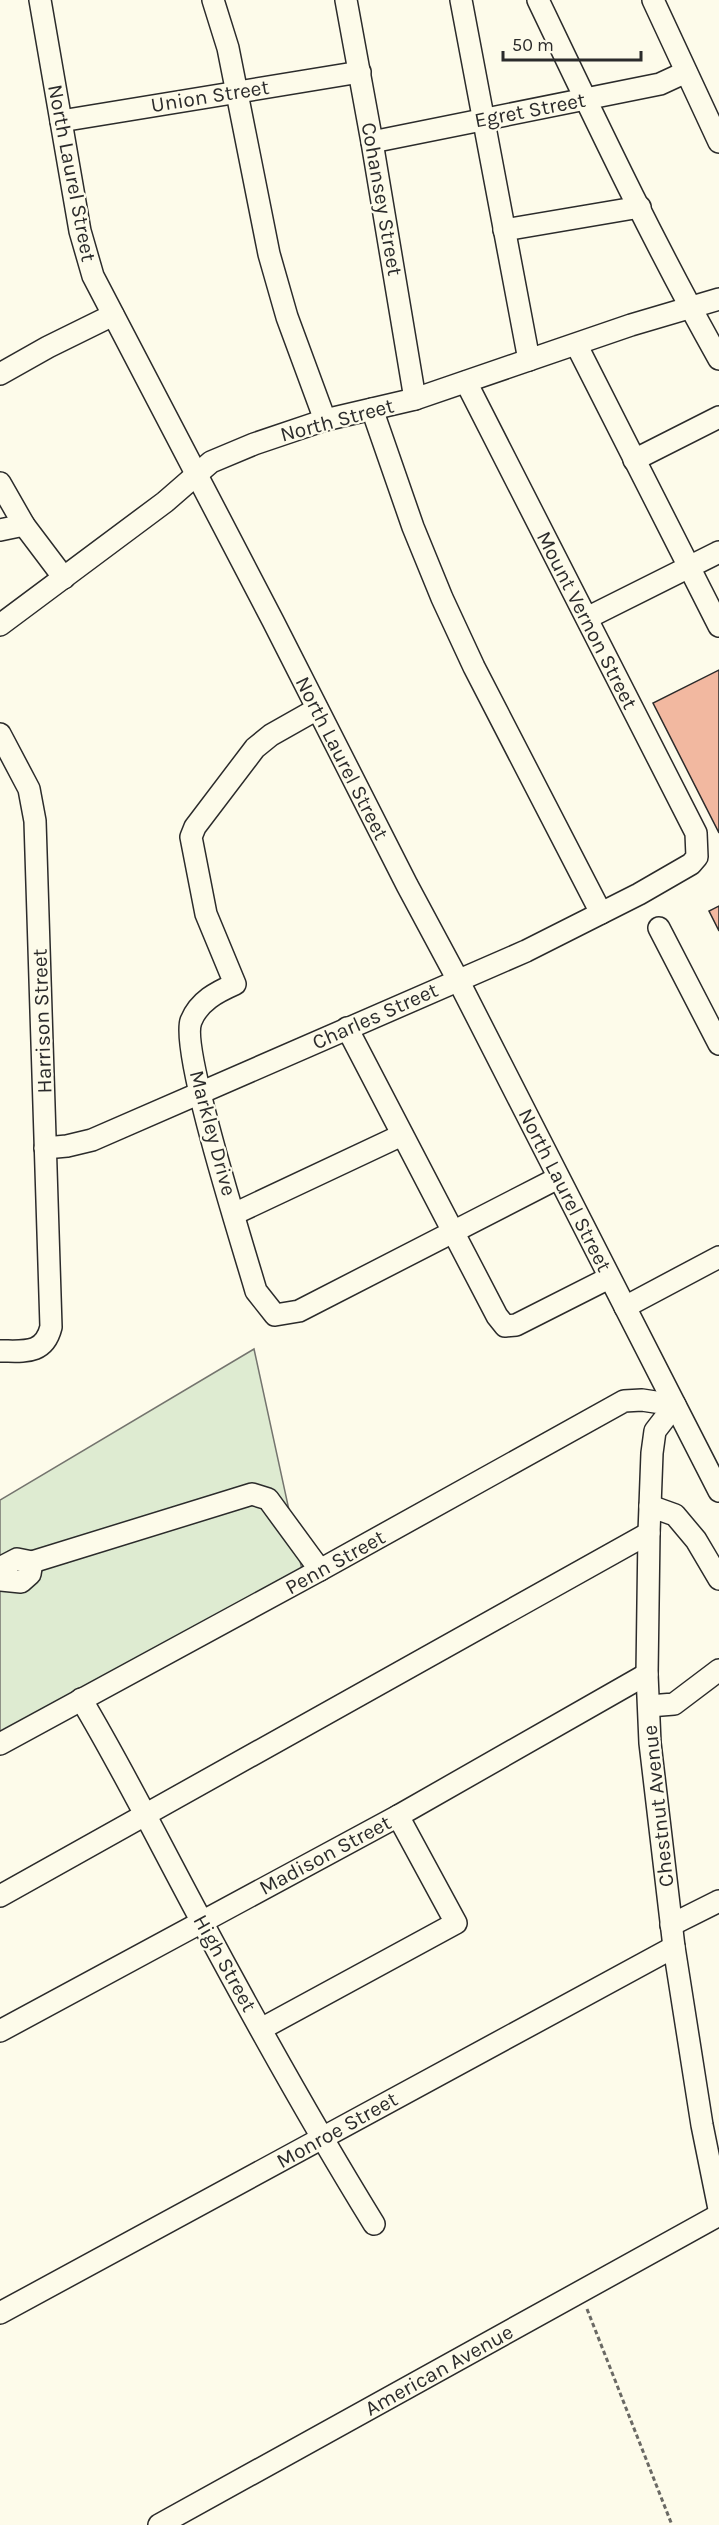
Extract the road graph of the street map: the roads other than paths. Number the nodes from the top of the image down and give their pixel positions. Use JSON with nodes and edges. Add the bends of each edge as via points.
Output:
{"nodes":[{"id":1,"x":40,"y":0,"type":"edge"},
{"id":2,"x":213,"y":0,"type":"edge"},
{"id":3,"x":346,"y":0,"type":"edge"},
{"id":4,"x":461,"y":0,"type":"edge"},
{"id":5,"x":538,"y":0,"type":"edge"},
{"id":6,"x":653,"y":0,"type":"edge"},
{"id":7,"x":360,"y":72,"type":"junction"},
{"id":8,"x":686,"y":72,"type":"junction"},
{"id":9,"x":235,"y":92,"type":"junction"},
{"id":10,"x":585,"y":99,"type":"junction"},
{"id":11,"x":484,"y":119,"type":"junction"},
{"id":12,"x":61,"y":121,"type":"junction"},
{"id":13,"x":372,"y":142,"type":"junction"},
{"id":14,"x":719,"y":142,"type":"edge"},
{"id":15,"x":640,"y":207,"type":"junction"},
{"id":16,"x":504,"y":230,"type":"junction"},
{"id":17,"x":719,"y":299,"type":"edge"},
{"id":18,"x":691,"y":308,"type":"junction"},
{"id":19,"x":113,"y":315,"type":"junction"},
{"id":20,"x":577,"y":346,"type":"junction"},
{"id":21,"x":719,"y":359,"type":"edge"},
{"id":22,"x":530,"y":360,"type":"junction"},
{"id":23,"x":0,"y":374,"type":"edge"},
{"id":24,"x":466,"y":382,"type":"junction"},
{"id":25,"x":415,"y":399,"type":"junction"},
{"id":26,"x":372,"y":409,"type":"junction"},
{"id":27,"x":719,"y":417,"type":"edge"},
{"id":28,"x":325,"y":420,"type":"junction"},
{"id":29,"x":634,"y":460,"type":"junction"},
{"id":30,"x":196,"y":475,"type":"junction"},
{"id":31,"x":0,"y":483,"type":"edge"},
{"id":32,"x":24,"y":525,"type":"junction"},
{"id":33,"x":0,"y":530,"type":"edge"},
{"id":34,"x":719,"y":552,"type":"edge"},
{"id":35,"x":689,"y":567,"type":"junction"},
{"id":36,"x":64,"y":578,"type":"junction"},
{"id":37,"x":587,"y":618,"type":"junction"},
{"id":38,"x":0,"y":626,"type":"edge"},
{"id":39,"x":719,"y":626,"type":"edge"},
{"id":40,"x":316,"y":709,"type":"junction"},
{"id":41,"x":0,"y":734,"type":"edge"},
{"id":42,"x":694,"y":860,"type":"joint"},
{"id":43,"x":601,"y":913,"type":"junction"},
{"id":44,"x":659,"y":928,"type":"dead end"},
{"id":45,"x":458,"y":980,"type":"junction"},
{"id":46,"x":347,"y":1028,"type":"junction"},
{"id":47,"x":719,"y":1044,"type":"edge"},
{"id":48,"x":200,"y":1092,"type":"junction"},
{"id":49,"x":402,"y":1135,"type":"junction"},
{"id":50,"x":45,"y":1148,"type":"junction"},
{"id":51,"x":558,"y":1178,"type":"junction"},
{"id":52,"x":234,"y":1214,"type":"junction"},
{"id":53,"x":452,"y":1232,"type":"junction"},
{"id":54,"x":719,"y":1257,"type":"edge"},
{"id":55,"x":609,"y":1278,"type":"junction"},
{"id":56,"x":625,"y":1308,"type":"junction"},
{"id":57,"x":0,"y":1351,"type":"edge"},
{"id":58,"x":675,"y":1405,"type":"junction"},
{"id":59,"x":719,"y":1491,"type":"edge"},
{"id":60,"x":650,"y":1506,"type":"junction"},
{"id":61,"x":649,"y":1533,"type":"junction"},
{"id":62,"x":32,"y":1562,"type":"junction"},
{"id":63,"x":0,"y":1568,"type":"edge"},
{"id":64,"x":320,"y":1570,"type":"junction"},
{"id":65,"x":719,"y":1579,"type":"edge"},
{"id":66,"x":0,"y":1580,"type":"edge"},
{"id":67,"x":719,"y":1670,"type":"edge"},
{"id":68,"x":647,"y":1674,"type":"junction"},
{"id":69,"x":81,"y":1700,"type":"junction"},
{"id":70,"x":649,"y":1706,"type":"junction"},
{"id":71,"x":0,"y":1744,"type":"edge"},
{"id":72,"x":146,"y":1816,"type":"junction"},
{"id":73,"x":398,"y":1816,"type":"junction"},
{"id":74,"x":0,"y":1896,"type":"edge"},
{"id":75,"x":719,"y":1901,"type":"edge"},
{"id":76,"x":202,"y":1921,"type":"junction"},
{"id":77,"x":671,"y":1925,"type":"junction"},
{"id":78,"x":674,"y":1947,"type":"junction"},
{"id":79,"x":261,"y":2029,"type":"junction"},
{"id":80,"x":0,"y":2031,"type":"edge"},
{"id":81,"x":321,"y":2138,"type":"junction"},
{"id":82,"x":719,"y":2209,"type":"edge"},
{"id":83,"x":719,"y":2215,"type":"edge"},
{"id":84,"x":374,"y":2224,"type":"dead end"},
{"id":85,"x":0,"y":2313,"type":"edge"},
{"id":86,"x":159,"y":2525,"type":"edge"}],
"edges":[{"from":1,"to":12,"type":"street","name":"North Laurel Street"},
{"from":2,"to":9,"type":"street","via":[[228,48]]},
{"from":3,"to":7,"type":"street","name":"Cohansey Street"},
{"from":4,"to":11,"type":"street"},
{"from":5,"to":10,"type":"street"},
{"from":6,"to":8,"type":"street"},
{"from":7,"to":9,"type":"street","name":"Union Street"},
{"from":7,"to":13,"type":"street","name":"Cohansey Street"},
{"from":8,"to":10,"type":"street","name":"Egret Street","via":[[660,84]]},
{"from":8,"to":14,"type":"street"},
{"from":9,"to":12,"type":"street","name":"Union Street"},
{"from":9,"to":28,"type":"street","via":[[269,254],[287,317]]},
{"from":10,"to":11,"type":"street","name":"Egret Street"},
{"from":10,"to":15,"type":"street"},
{"from":11,"to":13,"type":"street","name":"Egret Street"},
{"from":11,"to":16,"type":"street"},
{"from":12,"to":19,"type":"street","name":"North Laurel Street","via":[[85,257]]},
{"from":13,"to":25,"type":"street","name":"Cohansey Street"},
{"from":15,"to":16,"type":"street"},
{"from":15,"to":18,"type":"street"},
{"from":16,"to":22,"type":"street"},
{"from":17,"to":18,"type":"street","name":"North Street"},
{"from":18,"to":20,"type":"street","name":"North Street"},
{"from":18,"to":21,"type":"street"},
{"from":19,"to":23,"type":"street"},
{"from":19,"to":30,"type":"street","name":"North Laurel Street"},
{"from":20,"to":22,"type":"street","name":"North Street"},
{"from":20,"to":29,"type":"street"},
{"from":22,"to":24,"type":"street","name":"North Street"},
{"from":24,"to":25,"type":"street","name":"North Street"},
{"from":24,"to":37,"type":"street","name":"Mount Vernon Street"},
{"from":25,"to":26,"type":"street","name":"North Street"},
{"from":26,"to":28,"type":"street","name":"North Street"},
{"from":26,"to":43,"type":"street","via":[[442,598]]},
{"from":27,"to":29,"type":"street"},
{"from":28,"to":30,"type":"street","name":"North Street","via":[[211,462]]},
{"from":29,"to":35,"type":"street"},
{"from":30,"to":36,"type":"street","name":"North Street"},
{"from":30,"to":40,"type":"street","name":"North Laurel Street"},
{"from":31,"to":32,"type":"street"},
{"from":32,"to":33,"type":"street"},
{"from":32,"to":36,"type":"street"},
{"from":34,"to":35,"type":"street"},
{"from":35,"to":37,"type":"street"},
{"from":35,"to":39,"type":"street"},
{"from":36,"to":38,"type":"street","name":"North Street"},
{"from":37,"to":42,"type":"street","name":"Mount Vernon Street","via":[[696,833]]},
{"from":40,"to":45,"type":"street","name":"North Laurel Street"},
{"from":40,"to":48,"type":"street","name":"Markley Drive","via":[[255,748],[191,837],[206,914],[235,984],[201,1004],[191,1022],[189,1040]]},
{"from":41,"to":50,"type":"street","name":"Harrison Street","via":[[29,789],[35,821]]},
{"from":42,"to":43,"type":"street","name":"Charles Street"},
{"from":43,"to":45,"type":"street","name":"Charles Street"},
{"from":44,"to":47,"type":"street"},
{"from":45,"to":46,"type":"street","name":"Charles Street"},
{"from":45,"to":51,"type":"street","name":"North Laurel Street"},
{"from":46,"to":48,"type":"street","name":"Charles Street"},
{"from":46,"to":49,"type":"street"},
{"from":48,"to":50,"type":"street","name":"Charles Street","via":[[92,1140]]},
{"from":48,"to":52,"type":"street","name":"Markley Drive"},
{"from":49,"to":52,"type":"street"},
{"from":49,"to":53,"type":"street"},
{"from":50,"to":57,"type":"street","name":"Harrison Street","via":[[51,1327],[48,1338],[39,1347],[30,1351]]},
{"from":51,"to":53,"type":"street","name":"Markley Drive"},
{"from":51,"to":55,"type":"street","name":"North Laurel Street"},
{"from":52,"to":53,"type":"street","name":"Markley Drive","via":[[256,1291],[275,1315],[299,1311]]},
{"from":53,"to":55,"type":"street","via":[[506,1326],[516,1325]]},
{"from":54,"to":56,"type":"street"},
{"from":55,"to":56,"type":"street","name":"North Laurel Street"},
{"from":56,"to":58,"type":"street","name":"North Laurel Street"},
{"from":58,"to":59,"type":"street","name":"North Laurel Street"},
{"from":58,"to":60,"type":"street","name":"Chestnut Avenue","via":[[655,1431]]},
{"from":58,"to":64,"type":"street","name":"Penn Street","via":[[624,1401]]},
{"from":60,"to":61,"type":"street","name":"Chestnut Avenue"},
{"from":60,"to":65,"type":"street","via":[[675,1515],[696,1540]]},
{"from":61,"to":68,"type":"street","name":"Chestnut Avenue"},
{"from":61,"to":72,"type":"street"},
{"from":62,"to":63,"type":"street","via":[[18,1559]]},
{"from":62,"to":64,"type":"street","via":[[252,1494],[268,1499]]},
{"from":62,"to":66,"type":"street","via":[[30,1574],[21,1582]]},
{"from":64,"to":69,"type":"street","name":"Penn Street"},
{"from":67,"to":70,"type":"street","via":[[674,1704]]},
{"from":68,"to":70,"type":"street","name":"Chestnut Avenue"},
{"from":68,"to":73,"type":"street","name":"Madison Street"},
{"from":69,"to":71,"type":"street","name":"Penn Street"},
{"from":69,"to":72,"type":"street","name":"High Street"},
{"from":70,"to":77,"type":"street","name":"Chestnut Avenue"},
{"from":72,"to":74,"type":"street"},
{"from":72,"to":76,"type":"street","name":"High Street"},
{"from":73,"to":76,"type":"street","name":"Madison Street"},
{"from":73,"to":79,"type":"street","via":[[456,1923]]},
{"from":75,"to":77,"type":"street"},
{"from":76,"to":79,"type":"street","name":"High Street"},
{"from":76,"to":80,"type":"street","name":"Madison Street"},
{"from":77,"to":78,"type":"street","name":"Chestnut Avenue"},
{"from":78,"to":81,"type":"street","name":"Monroe Street"},
{"from":78,"to":82,"type":"street","name":"Chestnut Avenue"},
{"from":79,"to":81,"type":"street","name":"High Street"},
{"from":81,"to":84,"type":"street","name":"High Street"},
{"from":81,"to":85,"type":"street","name":"Monroe Street"},
{"from":83,"to":86,"type":"street","name":"American Avenue"}]}
